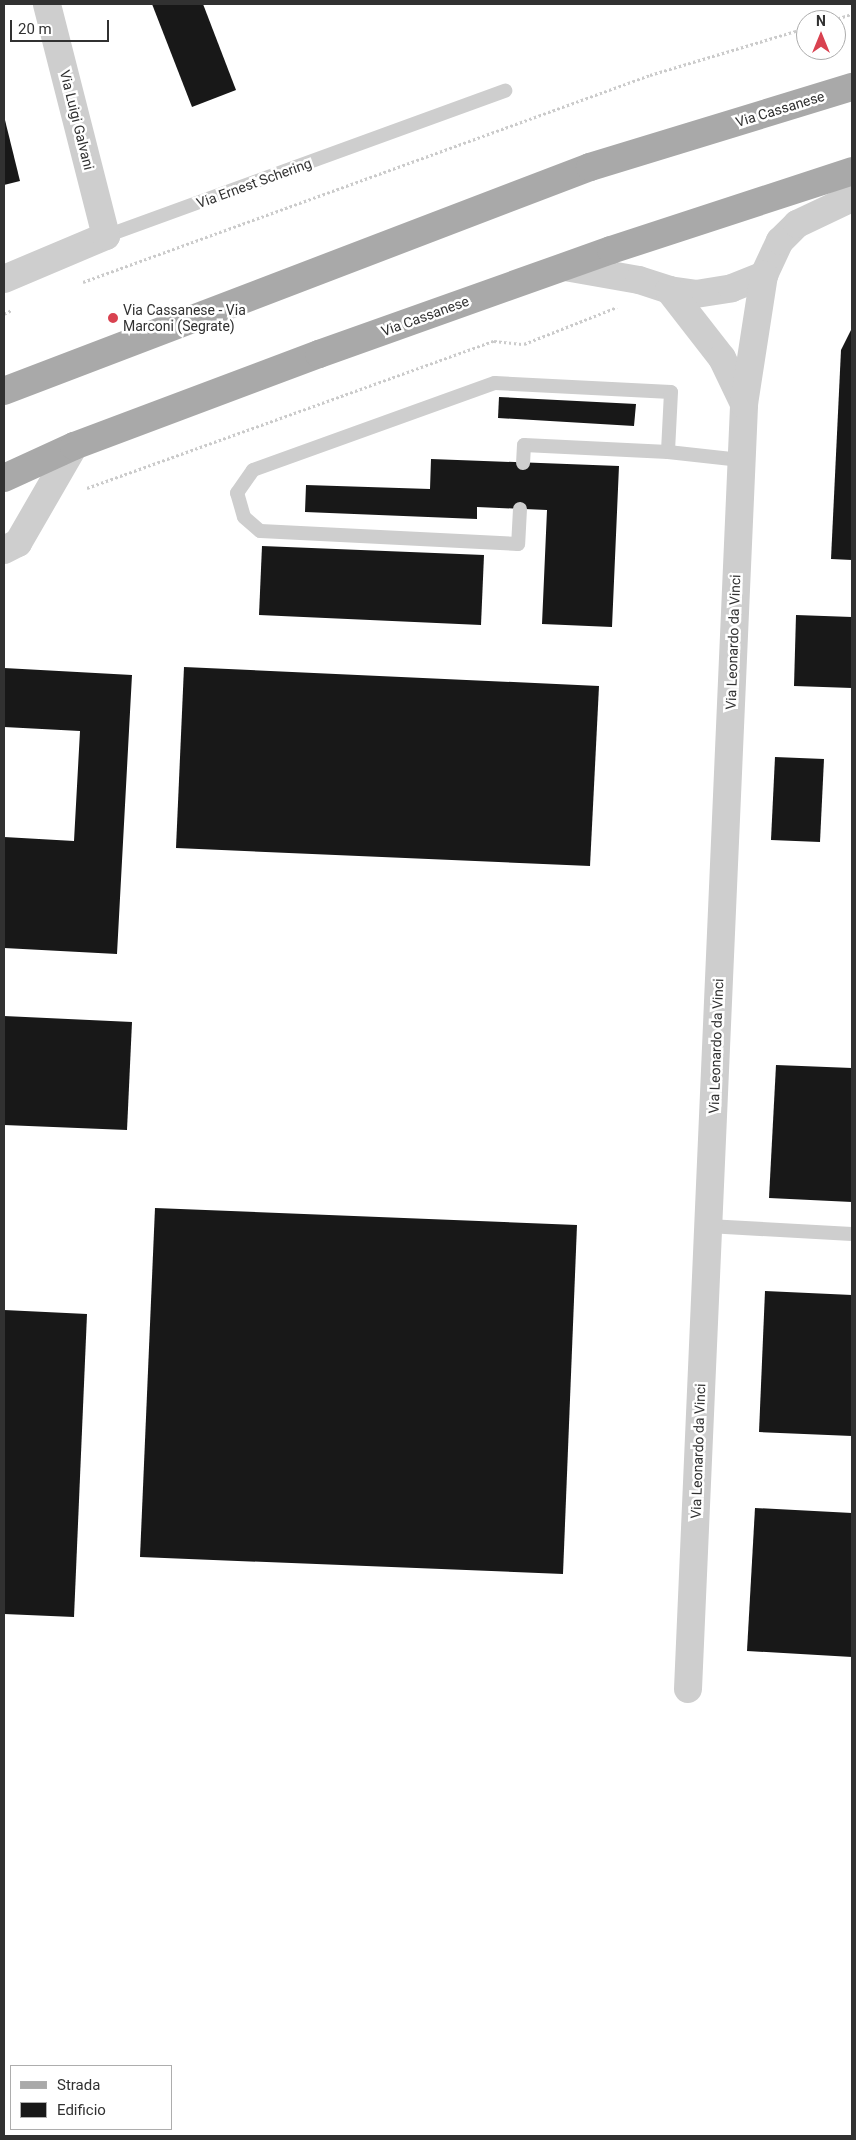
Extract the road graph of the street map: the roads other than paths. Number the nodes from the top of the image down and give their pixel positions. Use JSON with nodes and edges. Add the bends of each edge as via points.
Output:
{"nodes":[{"id":1,"x":47,"y":4,"type":"edge"},
{"id":2,"x":852,"y":87,"type":"edge"},
{"id":3,"x":505,"y":91,"type":"dead end"},
{"id":4,"x":852,"y":171,"type":"edge"},
{"id":5,"x":852,"y":198,"type":"edge"},
{"id":6,"x":106,"y":236,"type":"junction"},
{"id":7,"x":565,"y":267,"type":"junction"},
{"id":8,"x":764,"y":275,"type":"junction"},
{"id":9,"x":4,"y":279,"type":"edge"},
{"id":10,"x":669,"y":290,"type":"junction"},
{"id":11,"x":4,"y":391,"type":"edge"},
{"id":12,"x":744,"y":404,"type":"junction"},
{"id":13,"x":74,"y":446,"type":"junction"},
{"id":14,"x":668,"y":452,"type":"junction"},
{"id":15,"x":741,"y":460,"type":"junction"},
{"id":16,"x":523,"y":463,"type":"dead end"},
{"id":17,"x":4,"y":478,"type":"edge"},
{"id":18,"x":520,"y":509,"type":"dead end"},
{"id":19,"x":4,"y":550,"type":"edge"},
{"id":20,"x":708,"y":1226,"type":"junction"},
{"id":21,"x":852,"y":1234,"type":"edge"},
{"id":22,"x":688,"y":1689,"type":"dead end"}],
"edges":[{"from":1,"to":6,"type":"street","name":"Via Luigi Galvani"},
{"from":2,"to":11,"type":"main road","name":"Via Cassanese","via":[[590,167]]},
{"from":3,"to":6,"type":"lane","name":"Via Ernest Schering"},
{"from":4,"to":7,"type":"main road","name":"Via Cassanese"},
{"from":5,"to":8,"type":"street","name":"Via Leonardo da Vinci","via":[[786,232]]},
{"from":6,"to":9,"type":"street","name":"Via Ernest Schering"},
{"from":7,"to":10,"type":"street","via":[[639,280]]},
{"from":7,"to":13,"type":"main road","name":"Via Cassanese"},
{"from":8,"to":10,"type":"street","via":[[717,292]]},
{"from":8,"to":12,"type":"street","name":"Via Leonardo da Vinci"},
{"from":10,"to":12,"type":"street","via":[[722,358]]},
{"from":12,"to":15,"type":"street","name":"Via Leonardo da Vinci"},
{"from":13,"to":17,"type":"main road","name":"Via Cassanese"},
{"from":13,"to":19,"type":"street","via":[[18,543]]},
{"from":14,"to":15,"type":"lane"},
{"from":14,"to":16,"type":"lane","via":[[524,445]]},
{"from":14,"to":18,"type":"lane","via":[[671,392],[495,383],[253,470],[238,493],[244,517],[260,531],[518,544]]},
{"from":15,"to":20,"type":"street","name":"Via Leonardo da Vinci"},
{"from":20,"to":21,"type":"lane"},
{"from":20,"to":22,"type":"street","name":"Via Leonardo da Vinci"}]}
